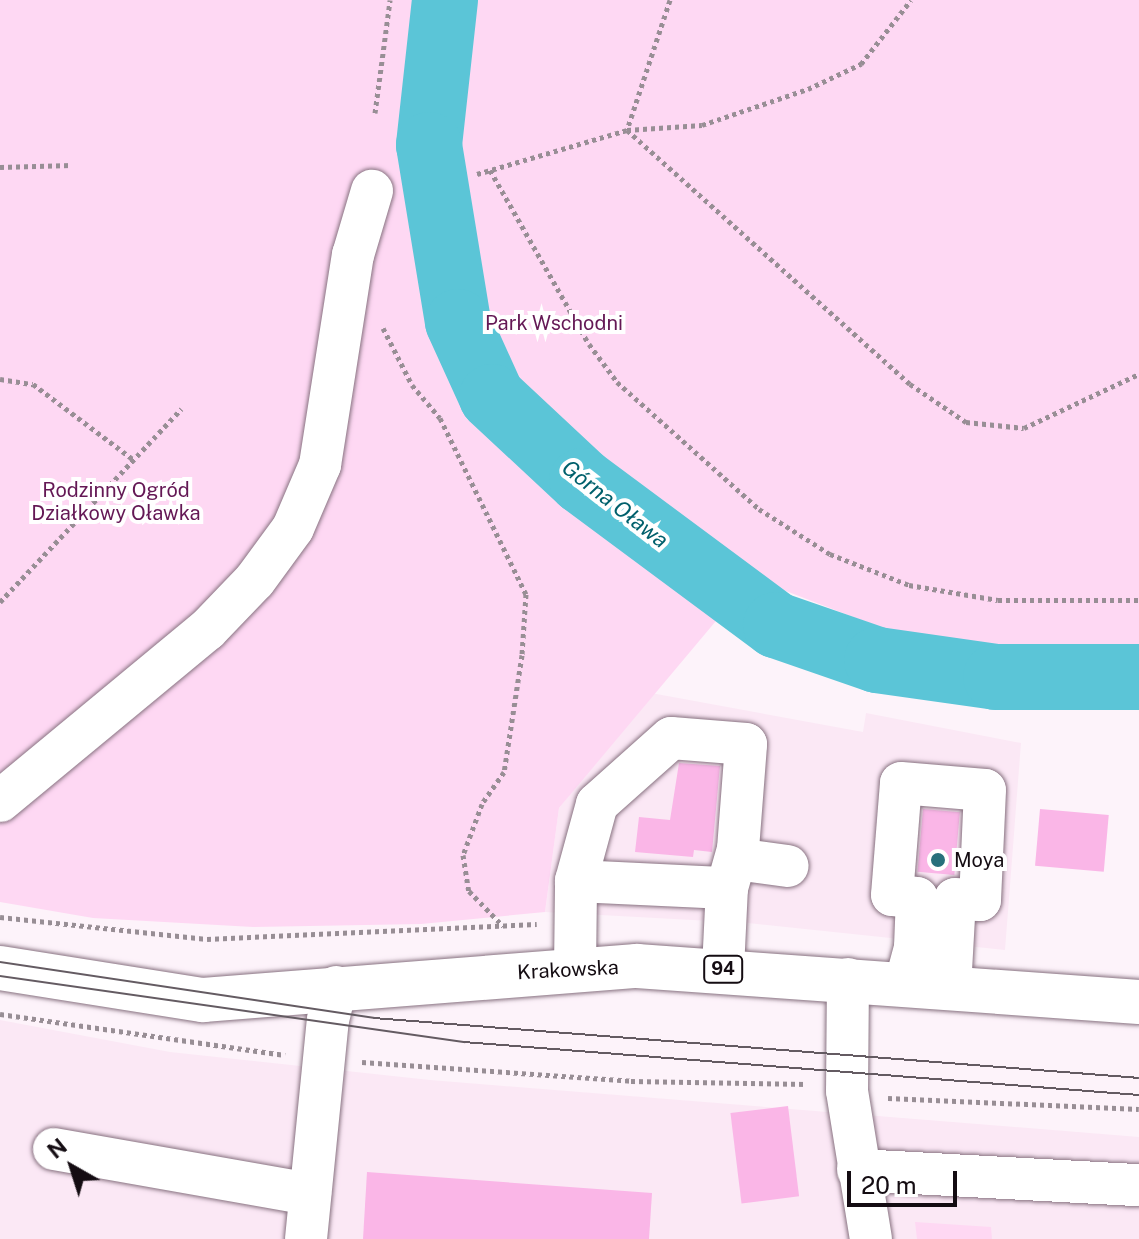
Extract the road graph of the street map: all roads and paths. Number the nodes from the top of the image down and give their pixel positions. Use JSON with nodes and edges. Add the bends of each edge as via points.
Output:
{"nodes":[{"id":1,"x":390,"y":0,"type":"edge"},
{"id":2,"x":670,"y":0,"type":"edge"},
{"id":3,"x":911,"y":0,"type":"edge"},
{"id":4,"x":375,"y":113,"type":"dead end"},
{"id":5,"x":627,"y":130,"type":"junction"},
{"id":6,"x":72,"y":165,"type":"dead end"},
{"id":7,"x":0,"y":167,"type":"edge"},
{"id":8,"x":490,"y":170,"type":"junction"},
{"id":9,"x":477,"y":174,"type":"dead end"},
{"id":10,"x":372,"y":191,"type":"dead end"},
{"id":11,"x":378,"y":315,"type":"dead end"},
{"id":12,"x":1139,"y":374,"type":"edge"},
{"id":13,"x":0,"y":379,"type":"edge"},
{"id":14,"x":181,"y":409,"type":"dead end"},
{"id":15,"x":134,"y":460,"type":"junction"},
{"id":16,"x":1139,"y":600,"type":"edge"},
{"id":17,"x":0,"y":602,"type":"edge"},
{"id":18,"x":0,"y":801,"type":"edge"},
{"id":19,"x":788,"y":866,"type":"dead end"},
{"id":20,"x":732,"y":874,"type":"junction"},
{"id":21,"x":576,"y":881,"type":"junction"},
{"id":22,"x":0,"y":917,"type":"edge"},
{"id":23,"x":0,"y":968,"type":"edge"},
{"id":24,"x":575,"y":969,"type":"junction"},
{"id":25,"x":723,"y":969,"type":"junction"},
{"id":26,"x":848,"y":979,"type":"junction"},
{"id":27,"x":905,"y":985,"type":"junction"},
{"id":28,"x":336,"y":987,"type":"junction"},
{"id":29,"x":950,"y":988,"type":"junction"},
{"id":30,"x":1139,"y":1002,"type":"edge"},
{"id":31,"x":0,"y":1014,"type":"edge"},
{"id":32,"x":323,"y":1059,"type":"junction"},
{"id":33,"x":847,"y":1091,"type":"junction"},
{"id":34,"x":1139,"y":1109,"type":"edge"},
{"id":35,"x":54,"y":1149,"type":"dead end"},
{"id":36,"x":858,"y":1170,"type":"junction"},
{"id":37,"x":1139,"y":1185,"type":"edge"},
{"id":38,"x":310,"y":1194,"type":"junction"},
{"id":39,"x":306,"y":1239,"type":"edge"},
{"id":40,"x":871,"y":1239,"type":"edge"}],
"edges":[{"from":1,"to":4,"type":"path"},
{"from":2,"to":5,"type":"path"},
{"from":3,"to":5,"type":"path","via":[[861,64],[808,89],[702,125]]},
{"from":5,"to":8,"type":"path"},
{"from":5,"to":12,"type":"path","via":[[910,384],[966,422],[1024,428]]},
{"from":6,"to":7,"type":"path"},
{"from":8,"to":9,"type":"path"},
{"from":8,"to":16,"type":"path","via":[[589,344],[617,382],[759,509],[830,554],[909,585],[998,600]]},
{"from":10,"to":18,"type":"lane","via":[[353,255],[320,465],[293,528],[255,580],[207,630]]},
{"from":11,"to":22,"type":"path","via":[[412,385],[440,418],[526,594],[504,772],[482,804],[463,855],[469,891],[504,926],[207,939]]},
{"from":13,"to":15,"type":"path","via":[[33,384]]},
{"from":14,"to":15,"type":"path"},
{"from":15,"to":17,"type":"path"},
{"from":19,"to":20,"type":"lane"},
{"from":20,"to":21,"type":"lane"},
{"from":20,"to":21,"type":"lane","via":[[746,744],[671,738],[597,804]]},
{"from":20,"to":25,"type":"lane"},
{"from":21,"to":24,"type":"lane"},
{"from":23,"to":28,"type":"main road","name":"Krakowska","number":"94","via":[[203,1000]]},
{"from":24,"to":25,"type":"main road","name":"Krakowska","number":"94"},
{"from":24,"to":28,"type":"main road","name":"Krakowska","number":"94"},
{"from":25,"to":26,"type":"main road","name":"Krakowska","number":"94"},
{"from":26,"to":27,"type":"main road","name":"Krakowska","number":"94"},
{"from":26,"to":33,"type":"lane"},
{"from":27,"to":29,"type":"main road","name":"Krakowska","number":"94"},
{"from":27,"to":29,"type":"lane","via":[[936,898]]},
{"from":28,"to":32,"type":"lane"},
{"from":29,"to":30,"type":"main road","name":"Krakowska","number":"94"},
{"from":31,"to":32,"type":"path"},
{"from":32,"to":33,"type":"path","via":[[631,1081],[803,1084]]},
{"from":32,"to":38,"type":"lane"},
{"from":33,"to":34,"type":"path","via":[[903,1100]]},
{"from":33,"to":36,"type":"lane"},
{"from":35,"to":38,"type":"lane"},
{"from":36,"to":37,"type":"lane"},
{"from":36,"to":40,"type":"lane"},
{"from":38,"to":39,"type":"lane"}]}
